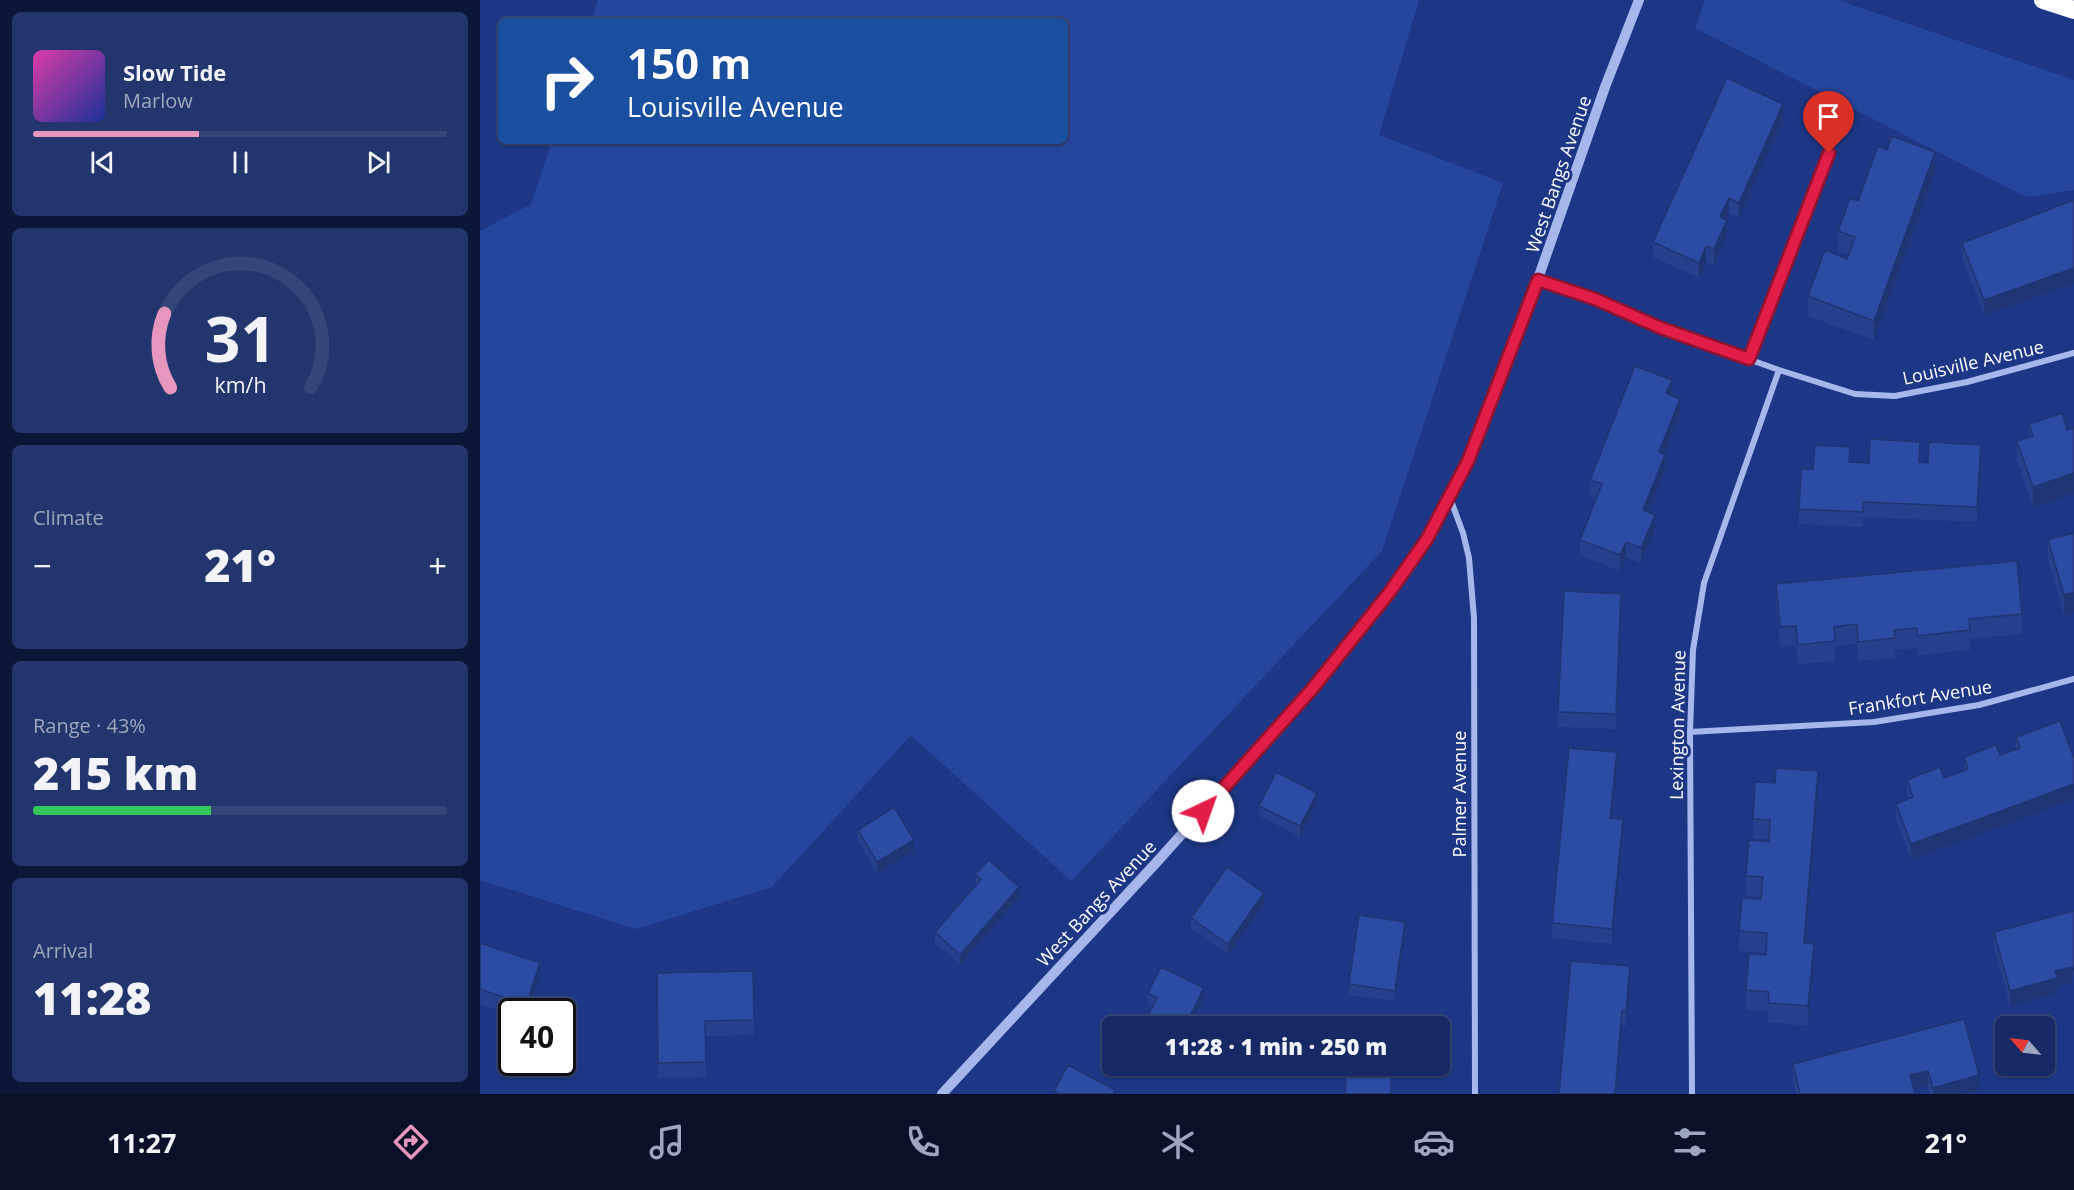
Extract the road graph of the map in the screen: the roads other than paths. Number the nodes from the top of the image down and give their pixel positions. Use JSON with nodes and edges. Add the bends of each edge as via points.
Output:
{"nodes":[{"id":1,"x":1639,"y":0,"type":"edge"},
{"id":2,"x":2043,"y":0,"type":"edge"},
{"id":3,"x":2074,"y":10,"type":"edge"},
{"id":4,"x":1829,"y":153,"type":"dead end"},
{"id":5,"x":1538,"y":280,"type":"junction"},
{"id":6,"x":2074,"y":353,"type":"edge"},
{"id":7,"x":1749,"y":359,"type":"junction"},
{"id":8,"x":1779,"y":370,"type":"junction"},
{"id":9,"x":1449,"y":498,"type":"junction"},
{"id":10,"x":2074,"y":679,"type":"edge"},
{"id":11,"x":1690,"y":732,"type":"junction"},
{"id":12,"x":942,"y":1094,"type":"edge"},
{"id":13,"x":1474,"y":1094,"type":"edge"},
{"id":14,"x":1692,"y":1094,"type":"edge"}],
"edges":[{"from":1,"to":5,"type":"street","name":"West Bangs Avenue"},
{"from":2,"to":3,"type":"highway"},
{"from":4,"to":7,"type":"street"},
{"from":5,"to":7,"type":"street","name":"Louisville Avenue"},
{"from":5,"to":9,"type":"street","name":"West Bangs Avenue","via":[[1472,450]]},
{"from":6,"to":8,"type":"street","name":"Louisville Avenue","via":[[1967,382],[1895,396],[1855,394]]},
{"from":7,"to":8,"type":"street","name":"Louisville Avenue"},
{"from":8,"to":11,"type":"street","name":"Lexington Avenue","via":[[1704,583],[1693,650]]},
{"from":9,"to":12,"type":"street","name":"West Bangs Avenue","via":[[1427,539],[1389,593],[1313,688]]},
{"from":9,"to":13,"type":"street","name":"Palmer Avenue","via":[[1469,558],[1474,618]]},
{"from":10,"to":11,"type":"street","name":"Frankfort Avenue","via":[[1979,705],[1874,722]]},
{"from":11,"to":14,"type":"street","name":"Lexington Avenue"}]}
